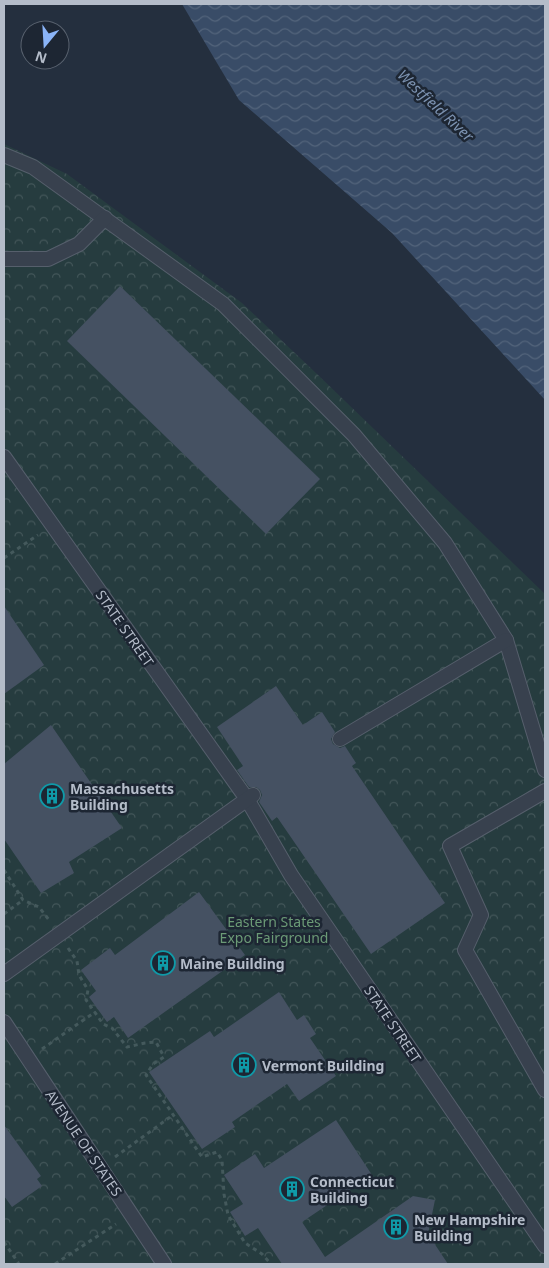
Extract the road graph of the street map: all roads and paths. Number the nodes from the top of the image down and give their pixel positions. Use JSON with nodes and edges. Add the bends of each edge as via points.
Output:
{"nodes":[{"id":1,"x":4,"y":155,"type":"edge"},
{"id":2,"x":105,"y":218,"type":"junction"},
{"id":3,"x":4,"y":259,"type":"edge"},
{"id":4,"x":4,"y":457,"type":"edge"},
{"id":5,"x":52,"y":526,"type":"junction"},
{"id":6,"x":4,"y":558,"type":"edge"},
{"id":7,"x":506,"y":640,"type":"junction"},
{"id":8,"x":340,"y":739,"type":"dead end"},
{"id":9,"x":545,"y":770,"type":"edge"},
{"id":10,"x":545,"y":791,"type":"edge"},
{"id":11,"x":250,"y":797,"type":"junction"},
{"id":12,"x":4,"y":870,"type":"edge"},
{"id":13,"x":23,"y":900,"type":"junction"},
{"id":14,"x":4,"y":914,"type":"edge"},
{"id":15,"x":59,"y":935,"type":"junction"},
{"id":16,"x":4,"y":974,"type":"edge"},
{"id":17,"x":95,"y":1012,"type":"junction"},
{"id":18,"x":4,"y":1022,"type":"edge"},
{"id":19,"x":28,"y":1059,"type":"junction"},
{"id":20,"x":545,"y":1090,"type":"edge"},
{"id":21,"x":173,"y":1115,"type":"junction"},
{"id":22,"x":100,"y":1167,"type":"junction"},
{"id":23,"x":131,"y":1214,"type":"junction"},
{"id":24,"x":4,"y":1242,"type":"edge"},
{"id":25,"x":545,"y":1246,"type":"edge"},
{"id":26,"x":19,"y":1264,"type":"edge"},
{"id":27,"x":55,"y":1264,"type":"edge"},
{"id":28,"x":164,"y":1264,"type":"edge"},
{"id":29,"x":271,"y":1264,"type":"edge"}],
"edges":[{"from":1,"to":2,"type":"lane","via":[[33,167]]},
{"from":2,"to":3,"type":"lane","via":[[79,244],[48,259]]},
{"from":2,"to":7,"type":"lane","via":[[223,304],[354,435],[445,543]]},
{"from":4,"to":5,"type":"lane","name":"STATE STREET"},
{"from":5,"to":6,"type":"path"},
{"from":5,"to":11,"type":"lane","name":"STATE STREET"},
{"from":7,"to":8,"type":"lane"},
{"from":7,"to":9,"type":"lane"},
{"from":10,"to":20,"type":"lane","via":[[450,846],[481,915],[465,950]]},
{"from":11,"to":15,"type":"lane"},
{"from":11,"to":25,"type":"lane","name":"STATE STREET","via":[[291,875]]},
{"from":12,"to":13,"type":"path"},
{"from":13,"to":14,"type":"path"},
{"from":13,"to":15,"type":"path","via":[[39,907]]},
{"from":15,"to":16,"type":"lane"},
{"from":15,"to":17,"type":"path","via":[[77,961],[79,975],[88,990],[86,1000]]},
{"from":17,"to":19,"type":"path"},
{"from":17,"to":21,"type":"path","via":[[128,1047],[156,1042],[164,1057],[153,1064],[146,1075]]},
{"from":18,"to":19,"type":"lane","name":"AVENUE OF STATES"},
{"from":19,"to":22,"type":"lane","name":"AVENUE OF STATES"},
{"from":21,"to":22,"type":"path"},
{"from":21,"to":29,"type":"path","via":[[202,1157],[217,1152],[222,1160],[228,1215],[245,1243]]},
{"from":22,"to":23,"type":"lane","name":"AVENUE OF STATES"},
{"from":23,"to":27,"type":"path"},
{"from":23,"to":28,"type":"lane","name":"AVENUE OF STATES"},
{"from":24,"to":26,"type":"path"}]}
